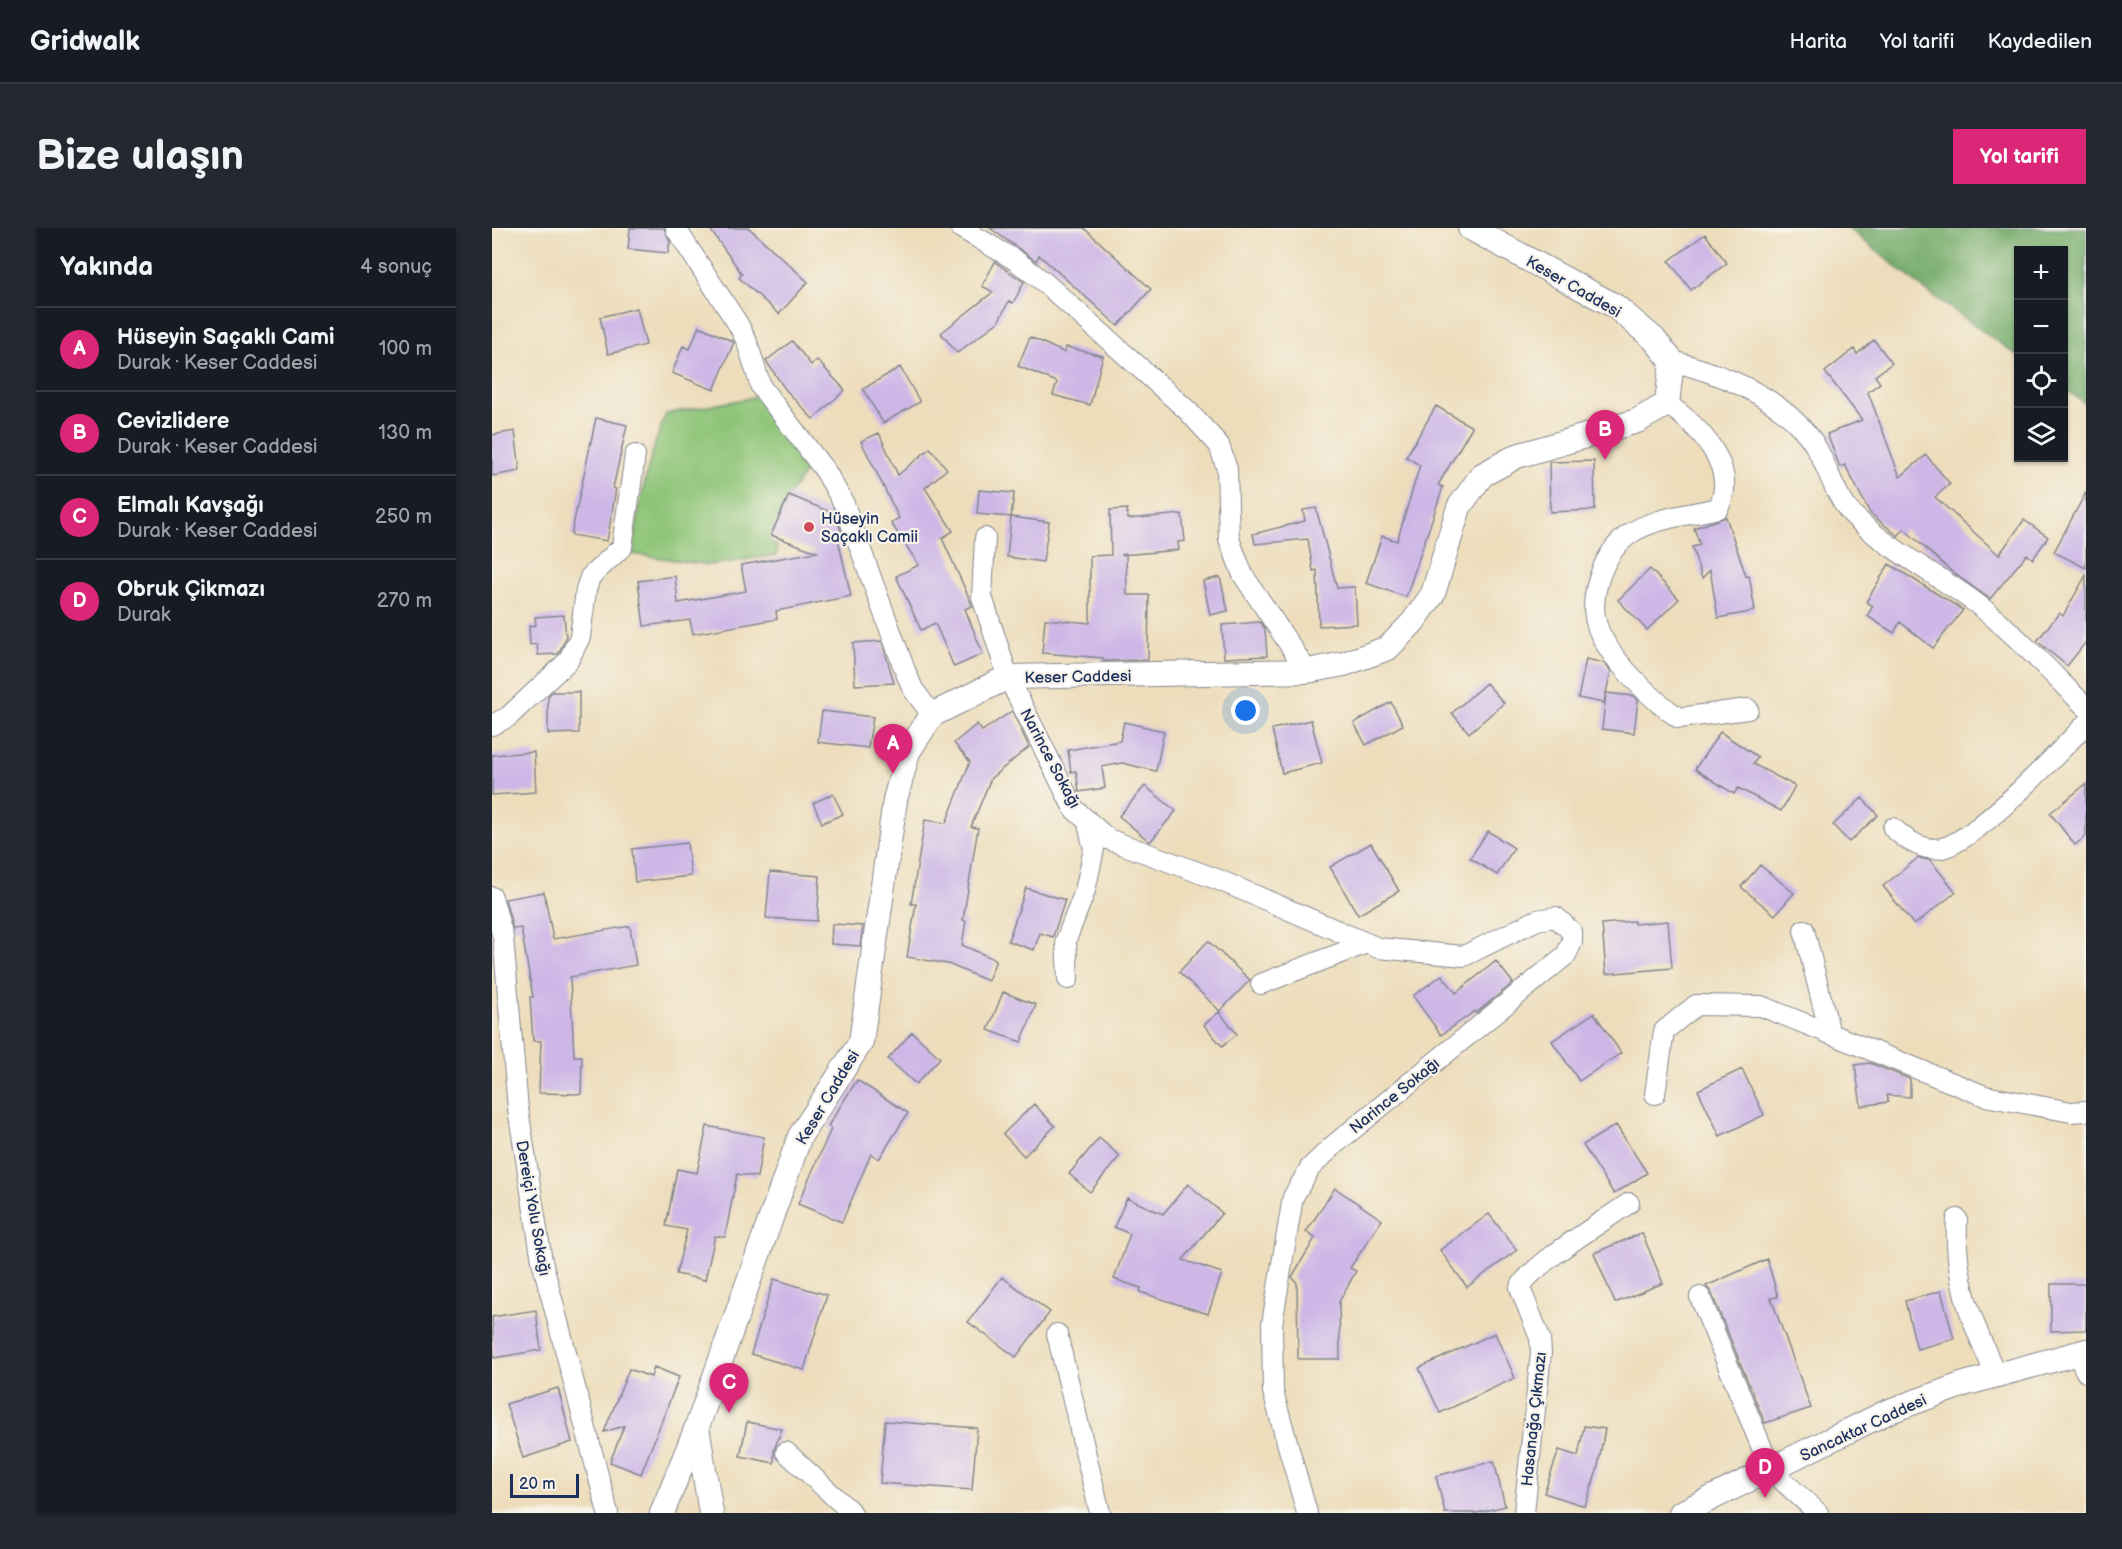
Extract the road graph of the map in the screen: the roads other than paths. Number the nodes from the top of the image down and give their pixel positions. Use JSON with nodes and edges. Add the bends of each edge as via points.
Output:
{"nodes":[{"id":1,"x":961,"y":228,"type":"edge"},
{"id":2,"x":1470,"y":228,"type":"edge"},
{"id":3,"x":676,"y":229,"type":"edge"},
{"id":4,"x":1672,"y":361,"type":"junction"},
{"id":5,"x":1666,"y":404,"type":"junction"},
{"id":6,"x":635,"y":455,"type":"dead end"},
{"id":7,"x":985,"y":538,"type":"dead end"},
{"id":8,"x":1306,"y":671,"type":"junction"},
{"id":9,"x":1008,"y":677,"type":"junction"},
{"id":10,"x":2086,"y":707,"type":"edge"},
{"id":11,"x":1748,"y":709,"type":"dead end"},
{"id":12,"x":932,"y":715,"type":"junction"},
{"id":13,"x":2086,"y":724,"type":"edge"},
{"id":14,"x":492,"y":725,"type":"edge"},
{"id":15,"x":1087,"y":820,"type":"junction"},
{"id":16,"x":1893,"y":828,"type":"dead end"},
{"id":17,"x":492,"y":897,"type":"edge"},
{"id":18,"x":1804,"y":930,"type":"dead end"},
{"id":19,"x":1367,"y":943,"type":"junction"},
{"id":20,"x":1068,"y":979,"type":"dead end"},
{"id":21,"x":1261,"y":984,"type":"dead end"},
{"id":22,"x":1830,"y":1034,"type":"junction"},
{"id":23,"x":1655,"y":1094,"type":"dead end"},
{"id":24,"x":2086,"y":1111,"type":"edge"},
{"id":25,"x":1629,"y":1203,"type":"dead end"},
{"id":26,"x":1957,"y":1219,"type":"dead end"},
{"id":27,"x":1700,"y":1298,"type":"dead end"},
{"id":28,"x":1057,"y":1334,"type":"dead end"},
{"id":29,"x":2083,"y":1359,"type":"edge"},
{"id":30,"x":1996,"y":1375,"type":"junction"},
{"id":31,"x":697,"y":1427,"type":"junction"},
{"id":32,"x":786,"y":1452,"type":"dead end"},
{"id":33,"x":1771,"y":1470,"type":"junction"},
{"id":34,"x":608,"y":1513,"type":"edge"},
{"id":35,"x":662,"y":1513,"type":"edge"},
{"id":36,"x":711,"y":1513,"type":"edge"},
{"id":37,"x":852,"y":1513,"type":"edge"},
{"id":38,"x":1100,"y":1513,"type":"edge"},
{"id":39,"x":1306,"y":1513,"type":"edge"},
{"id":40,"x":1524,"y":1513,"type":"edge"},
{"id":41,"x":1682,"y":1513,"type":"edge"},
{"id":42,"x":1818,"y":1513,"type":"edge"}],
"edges":[{"from":1,"to":8,"type":"street","via":[[1044,282],[1187,410],[1218,445],[1227,468],[1229,539],[1240,566]]},
{"from":2,"to":4,"type":"street","name":"Keser Caddesi","via":[[1616,306],[1654,339]]},
{"from":3,"to":12,"type":"street","via":[[738,324],[761,387],[826,472],[844,504],[906,673]]},
{"from":4,"to":5,"type":"street"},
{"from":4,"to":10,"type":"street","via":[[1712,372],[1788,416],[1807,434],[1850,512],[1891,546],[1977,604]]},
{"from":5,"to":8,"type":"street","name":"Keser Caddesi","via":[[1637,421],[1517,456],[1482,475],[1459,507],[1432,594],[1413,622],[1388,648]]},
{"from":5,"to":11,"type":"street","via":[[1687,418],[1706,439],[1724,480],[1724,498],[1718,508],[1639,528],[1612,549],[1599,577],[1595,601],[1598,630],[1621,665],[1679,718]]},
{"from":6,"to":14,"type":"street","via":[[622,547],[590,578],[580,637],[568,661],[508,717]]},
{"from":7,"to":9,"type":"street","name":"Narince Sokağı","via":[[982,597]]},
{"from":8,"to":9,"type":"street","name":"Keser Caddesi"},
{"from":9,"to":12,"type":"street","name":"Keser Caddesi"},
{"from":9,"to":15,"type":"street","name":"Narince Sokağı","via":[[1074,809]]},
{"from":12,"to":31,"type":"street","name":"Keser Caddesi","via":[[908,752],[895,800],[861,1042],[801,1136]]},
{"from":13,"to":16,"type":"street","via":[[1965,837],[1941,848],[1909,842]]},
{"from":15,"to":19,"type":"street","name":"Narince Sokağı","via":[[1108,839],[1220,880]]},
{"from":15,"to":20,"type":"street","via":[[1094,849],[1085,891],[1066,940]]},
{"from":17,"to":34,"type":"street","name":"Dereiçi Yolu Sokağı","via":[[503,937],[518,1109],[542,1261]]},
{"from":18,"to":22,"type":"street"},
{"from":19,"to":21,"type":"street"},
{"from":19,"to":39,"type":"street","name":"Narince Sokağı","via":[[1378,948],[1464,956],[1537,920],[1556,917],[1572,932],[1566,955],[1335,1143],[1299,1182],[1293,1197],[1272,1324],[1273,1392]]},
{"from":22,"to":23,"type":"street","via":[[1761,1006],[1696,1005],[1664,1031]]},
{"from":22,"to":24,"type":"street","via":[[1985,1096],[2071,1112]]},
{"from":25,"to":40,"type":"street","name":"Hasanağa Çıkmazı","via":[[1540,1266],[1523,1280],[1520,1288],[1540,1338],[1541,1353]]},
{"from":26,"to":30,"type":"street","via":[[1955,1250],[1967,1310]]},
{"from":27,"to":33,"type":"street"},
{"from":28,"to":38,"type":"street"},
{"from":29,"to":30,"type":"street","name":"Sancaktar Caddesi"},
{"from":30,"to":33,"type":"street","name":"Sancaktar Caddesi","via":[[1887,1412]]},
{"from":31,"to":35,"type":"street"},
{"from":31,"to":36,"type":"street","name":"Keser Caddesi"},
{"from":32,"to":37,"type":"street"},
{"from":33,"to":41,"type":"street","name":"Sancaktar Caddesi"},
{"from":33,"to":42,"type":"street"}]}
